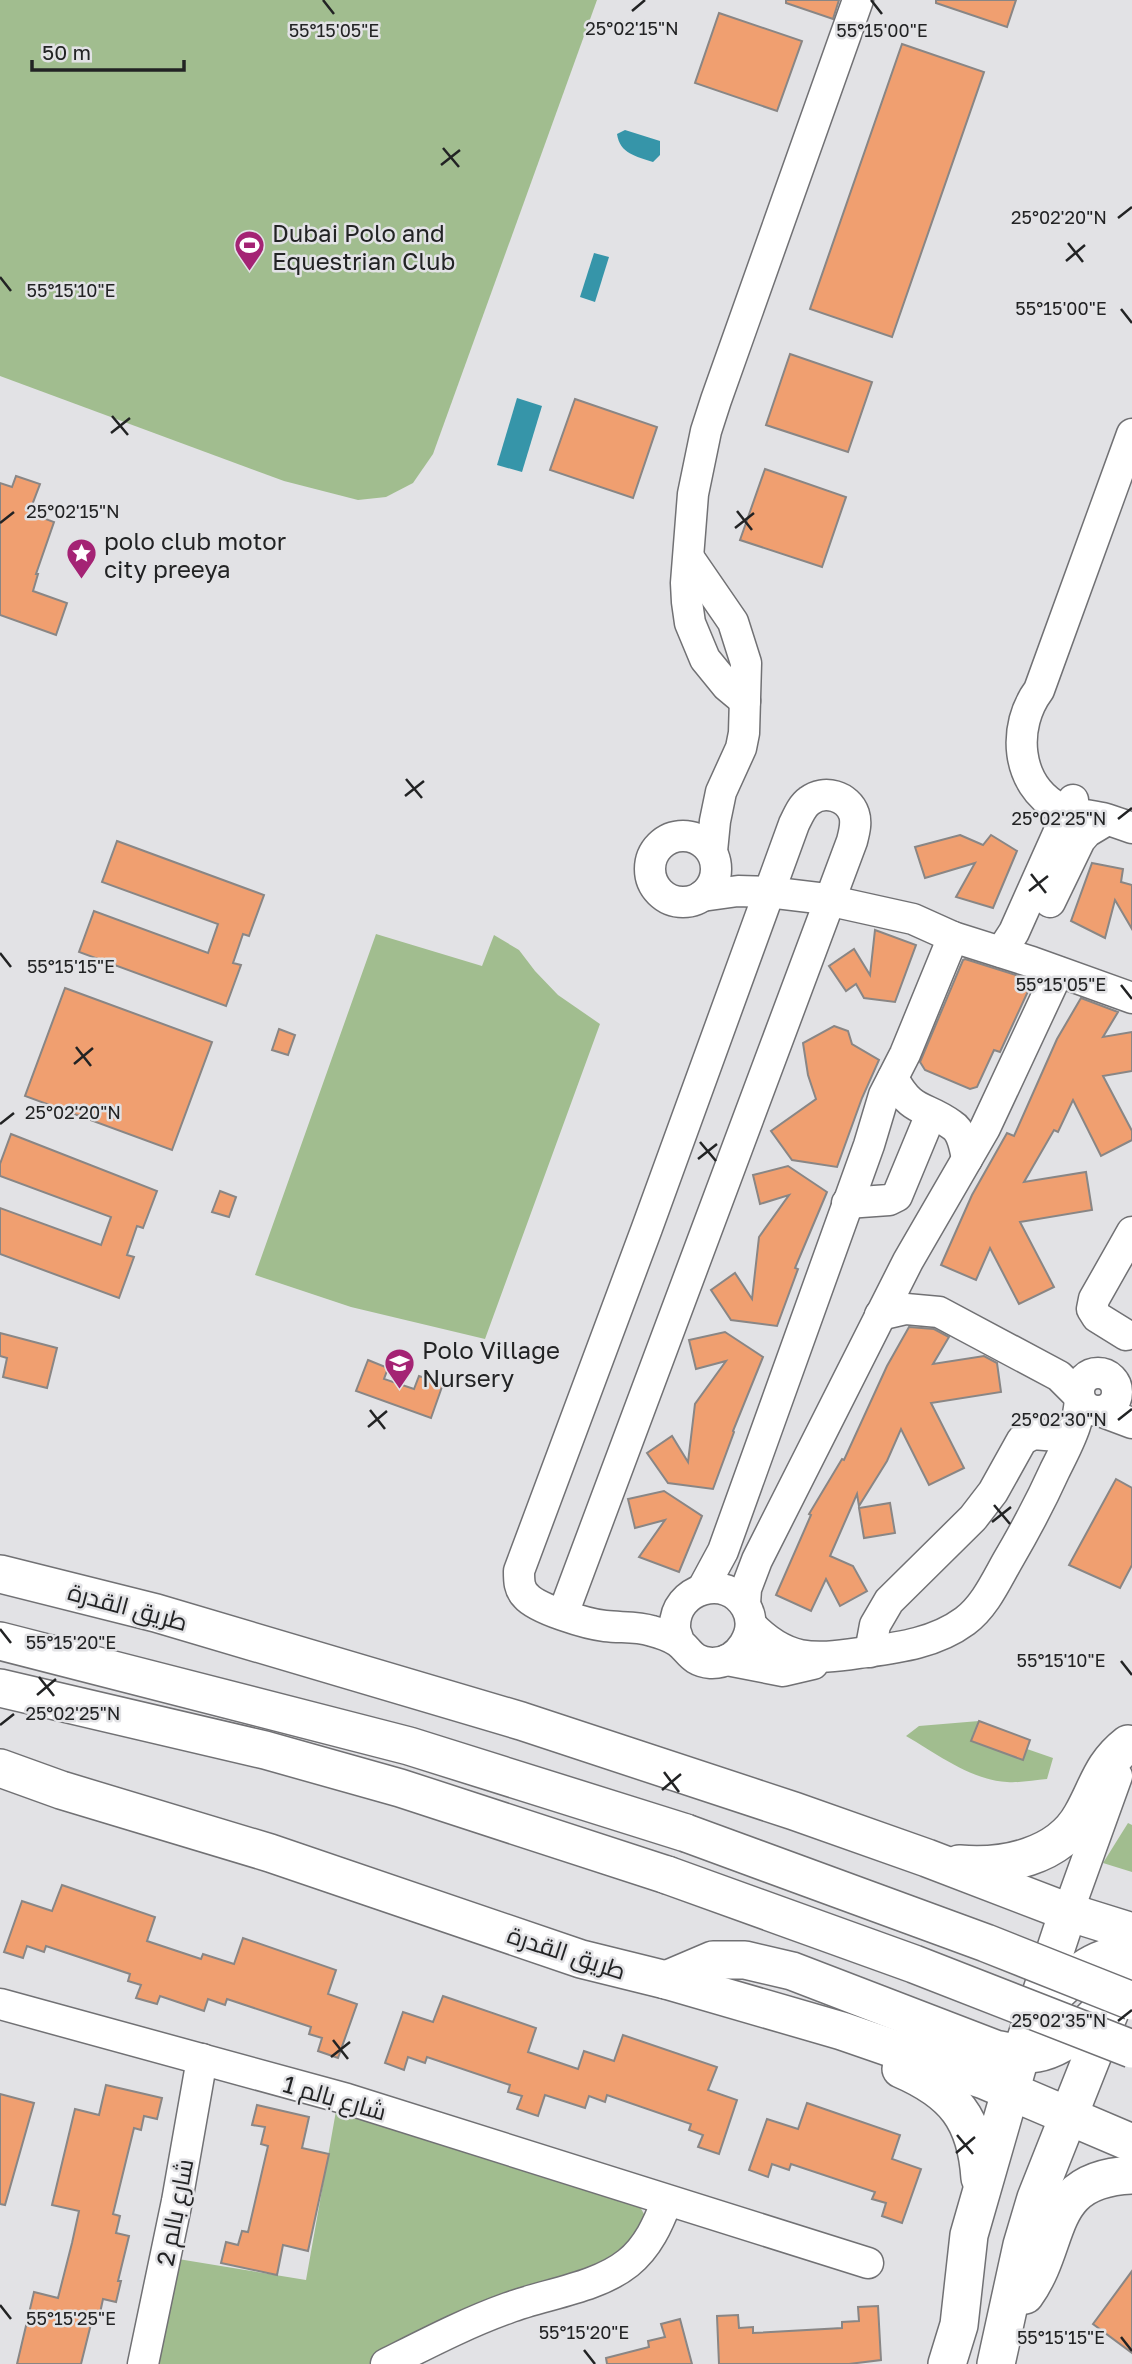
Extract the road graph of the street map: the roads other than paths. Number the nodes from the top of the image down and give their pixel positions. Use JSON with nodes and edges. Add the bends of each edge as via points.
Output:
{"nodes":[{"id":1,"x":858,"y":0,"type":"edge"},
{"id":2,"x":1132,"y":434,"type":"edge"},
{"id":3,"x":689,"y":558,"type":"junction"},
{"id":4,"x":745,"y":701,"type":"junction"},
{"id":5,"x":721,"y":792,"type":"junction"},
{"id":6,"x":1072,"y":806,"type":"junction"},
{"id":7,"x":1120,"y":824,"type":"edge"},
{"id":8,"x":674,"y":836,"type":"junction"},
{"id":9,"x":714,"y":860,"type":"junction"},
{"id":10,"x":1053,"y":871,"type":"junction"},
{"id":11,"x":768,"y":892,"type":"junction"},
{"id":12,"x":702,"y":897,"type":"junction"},
{"id":13,"x":828,"y":901,"type":"junction"},
{"id":14,"x":953,"y":937,"type":"junction"},
{"id":15,"x":1001,"y":952,"type":"junction"},
{"id":16,"x":1045,"y":967,"type":"junction"},
{"id":17,"x":1132,"y":998,"type":"edge"},
{"id":18,"x":893,"y":1078,"type":"junction"},
{"id":19,"x":992,"y":1112,"type":"junction"},
{"id":20,"x":878,"y":1114,"type":"junction"},
{"id":21,"x":933,"y":1115,"type":"junction"},
{"id":22,"x":967,"y":1159,"type":"junction"},
{"id":23,"x":847,"y":1203,"type":"junction"},
{"id":24,"x":1132,"y":1231,"type":"edge"},
{"id":25,"x":908,"y":1261,"type":"junction"},
{"id":26,"x":939,"y":1312,"type":"junction"},
{"id":27,"x":880,"y":1315,"type":"junction"},
{"id":28,"x":1126,"y":1336,"type":"edge"},
{"id":29,"x":1096,"y":1391,"type":"edge"},
{"id":30,"x":1132,"y":1423,"type":"edge"},
{"id":31,"x":1070,"y":1437,"type":"junction"},
{"id":32,"x":0,"y":1574,"type":"edge"},
{"id":33,"x":899,"y":1591,"type":"junction"},
{"id":34,"x":694,"y":1594,"type":"junction"},
{"id":35,"x":563,"y":1614,"type":"junction"},
{"id":36,"x":748,"y":1615,"type":"junction"},
{"id":37,"x":632,"y":1626,"type":"junction"},
{"id":38,"x":0,"y":1629,"type":"edge"},
{"id":39,"x":926,"y":1641,"type":"junction"},
{"id":40,"x":0,"y":1642,"type":"edge"},
{"id":41,"x":679,"y":1642,"type":"junction"},
{"id":42,"x":41,"y":1651,"type":"junction"},
{"id":43,"x":870,"y":1652,"type":"junction"},
{"id":44,"x":823,"y":1659,"type":"junction"},
{"id":45,"x":727,"y":1660,"type":"junction"},
{"id":46,"x":0,"y":1688,"type":"edge"},
{"id":47,"x":1130,"y":1738,"type":"edge"},
{"id":48,"x":0,"y":1768,"type":"edge"},
{"id":49,"x":927,"y":1858,"type":"junction"},
{"id":50,"x":1068,"y":1912,"type":"junction"},
{"id":51,"x":1132,"y":1932,"type":"edge"},
{"id":52,"x":1132,"y":1955,"type":"edge"},
{"id":53,"x":666,"y":1980,"type":"junction"},
{"id":54,"x":1125,"y":1996,"type":"edge"},
{"id":55,"x":0,"y":2004,"type":"edge"},
{"id":56,"x":1034,"y":2014,"type":"junction"},
{"id":57,"x":842,"y":2031,"type":"junction"},
{"id":58,"x":1132,"y":2049,"type":"edge"},
{"id":59,"x":1021,"y":2054,"type":"junction"},
{"id":60,"x":202,"y":2059,"type":"junction"},
{"id":61,"x":1010,"y":2091,"type":"junction"},
{"id":62,"x":1069,"y":2117,"type":"junction"},
{"id":63,"x":1132,"y":2143,"type":"edge"},
{"id":64,"x":1132,"y":2175,"type":"edge"},
{"id":65,"x":981,"y":2191,"type":"junction"},
{"id":66,"x":667,"y":2201,"type":"junction"},
{"id":67,"x":868,"y":2263,"type":"dead end"},
{"id":68,"x":1007,"y":2318,"type":"junction"},
{"id":69,"x":144,"y":2364,"type":"edge"},
{"id":70,"x":386,"y":2364,"type":"edge"},
{"id":71,"x":947,"y":2364,"type":"edge"},
{"id":72,"x":996,"y":2364,"type":"edge"}],
"edges":[{"from":1,"to":3,"type":"street","via":[[706,431],[693,494]]},
{"from":2,"to":6,"type":"street","via":[[1039,690],[1036,730],[1040,755]]},
{"from":3,"to":4,"type":"street","via":[[733,622],[746,663]]},
{"from":3,"to":4,"type":"street","via":[[687,602],[697,644],[718,676]]},
{"from":4,"to":5,"type":"street","via":[[741,748]]},
{"from":5,"to":8,"type":"street"},
{"from":5,"to":9,"type":"street"},
{"from":6,"to":7,"type":"street"},
{"from":6,"to":10,"type":"street"},
{"from":7,"to":10,"type":"street","via":[[1087,832]]},
{"from":8,"to":9,"type":"street","via":[[696,837]]},
{"from":8,"to":12,"type":"street","via":[[651,858],[652,881],[673,900],[689,902]]},
{"from":9,"to":11,"type":"street"},
{"from":9,"to":12,"type":"street","via":[[710,889]]},
{"from":10,"to":15,"type":"street"},
{"from":10,"to":16,"type":"street","via":[[1034,938]]},
{"from":11,"to":12,"type":"street"},
{"from":11,"to":13,"type":"street"},
{"from":11,"to":13,"type":"street","via":[[801,810],[808,801],[829,794],[849,804],[856,825]]},
{"from":11,"to":35,"type":"street","via":[[519,1571],[528,1599]]},
{"from":13,"to":14,"type":"street","via":[[912,919]]},
{"from":13,"to":35,"type":"street"},
{"from":14,"to":15,"type":"street"},
{"from":14,"to":18,"type":"street"},
{"from":15,"to":16,"type":"street"},
{"from":16,"to":17,"type":"street"},
{"from":16,"to":19,"type":"street"},
{"from":18,"to":20,"type":"street"},
{"from":18,"to":21,"type":"street","via":[[902,1094]]},
{"from":19,"to":21,"type":"street"},
{"from":19,"to":22,"type":"street"},
{"from":20,"to":21,"type":"street","via":[[892,1108]]},
{"from":20,"to":23,"type":"street"},
{"from":21,"to":22,"type":"street","via":[[961,1138]]},
{"from":21,"to":23,"type":"street","via":[[897,1196]]},
{"from":22,"to":25,"type":"street"},
{"from":23,"to":34,"type":"street","via":[[723,1551]]},
{"from":24,"to":28,"type":"street","via":[[1092,1304],[1097,1317]]},
{"from":25,"to":26,"type":"street","via":[[914,1282]]},
{"from":25,"to":27,"type":"street"},
{"from":26,"to":27,"type":"street","via":[[906,1309]]},
{"from":26,"to":29,"type":"street"},
{"from":27,"to":36,"type":"street","via":[[754,1567],[746,1589]]},
{"from":28,"to":29,"type":"street"},
{"from":29,"to":30,"type":"street"},
{"from":29,"to":31,"type":"street"},
{"from":31,"to":33,"type":"street","via":[[1033,1434],[1022,1440],[973,1518]]},
{"from":31,"to":39,"type":"street","via":[[1035,1514],[982,1604],[966,1620]]},
{"from":32,"to":49,"type":"main road","name":"طريق القدرة","via":[[156,1613],[508,1717]]},
{"from":33,"to":39,"type":"street","via":[[903,1620]]},
{"from":33,"to":43,"type":"street","via":[[876,1625]]},
{"from":34,"to":36,"type":"street","via":[[714,1587],[726,1589],[736,1594]]},
{"from":34,"to":37,"type":"street"},
{"from":34,"to":41,"type":"street","via":[[677,1613]]},
{"from":35,"to":37,"type":"street","via":[[597,1625]]},
{"from":36,"to":44,"type":"street","via":[[778,1648]]},
{"from":36,"to":45,"type":"street","via":[[748,1640]]},
{"from":37,"to":41,"type":"street"},
{"from":38,"to":42,"type":"main road"},
{"from":39,"to":43,"type":"street"},
{"from":40,"to":42,"type":"main road"},
{"from":41,"to":45,"type":"street","via":[[699,1660]]},
{"from":42,"to":54,"type":"main road","bridge":true,"via":[[409,1746],[686,1833]]},
{"from":43,"to":44,"type":"street"},
{"from":44,"to":45,"type":"street","via":[[783,1671]]},
{"from":46,"to":58,"type":"main road","bridge":true,"via":[[289,1757],[413,1792],[667,1875]]},
{"from":47,"to":49,"type":"main road","via":[[1105,1767],[1082,1817],[1053,1846],[1035,1855],[989,1864]]},
{"from":47,"to":50,"type":"street"},
{"from":48,"to":53,"type":"main road","name":"طريق القدرة","via":[[270,1853],[581,1959]]},
{"from":49,"to":50,"type":"main road","name":"طريق القدرة"},
{"from":50,"to":51,"type":"main road","name":"طريق القدرة"},
{"from":50,"to":56,"type":"main road"},
{"from":52,"to":54,"type":"main road"},
{"from":52,"to":56,"type":"main road","via":[[1089,1964]]},
{"from":53,"to":57,"type":"main road","name":"طريق القدرة"},
{"from":53,"to":59,"type":"main road","via":[[713,1960],[761,1962],[995,2049]]},
{"from":54,"to":59,"type":"main road","via":[[1103,2008],[1069,2039],[1046,2051]]},
{"from":54,"to":62,"type":"main road"},
{"from":55,"to":60,"type":"street","name":"شارع بالم 1"},
{"from":56,"to":59,"type":"main road"},
{"from":57,"to":61,"type":"main road","name":"طريق القدرة"},
{"from":57,"to":65,"type":"main road","via":[[870,2056],[948,2096],[971,2131]]},
{"from":59,"to":61,"type":"main road"},
{"from":60,"to":66,"type":"street","name":"شارع بالم 1","via":[[347,2099]]},
{"from":60,"to":69,"type":"street","name":"شارع بالم 2"},
{"from":61,"to":62,"type":"main road","name":"طريق القدرة"},
{"from":61,"to":65,"type":"main road"},
{"from":62,"to":63,"type":"main road","name":"طريق القدرة"},
{"from":62,"to":68,"type":"main road","via":[[1035,2199]]},
{"from":64,"to":68,"type":"main road","via":[[1098,2181],[1073,2195],[1058,2217],[1039,2273]]},
{"from":65,"to":71,"type":"main road"},
{"from":66,"to":67,"type":"street","name":"شارع بالم 1"},
{"from":66,"to":70,"type":"street","via":[[644,2248],[615,2272],[483,2318]]},
{"from":68,"to":72,"type":"main road"}]}
